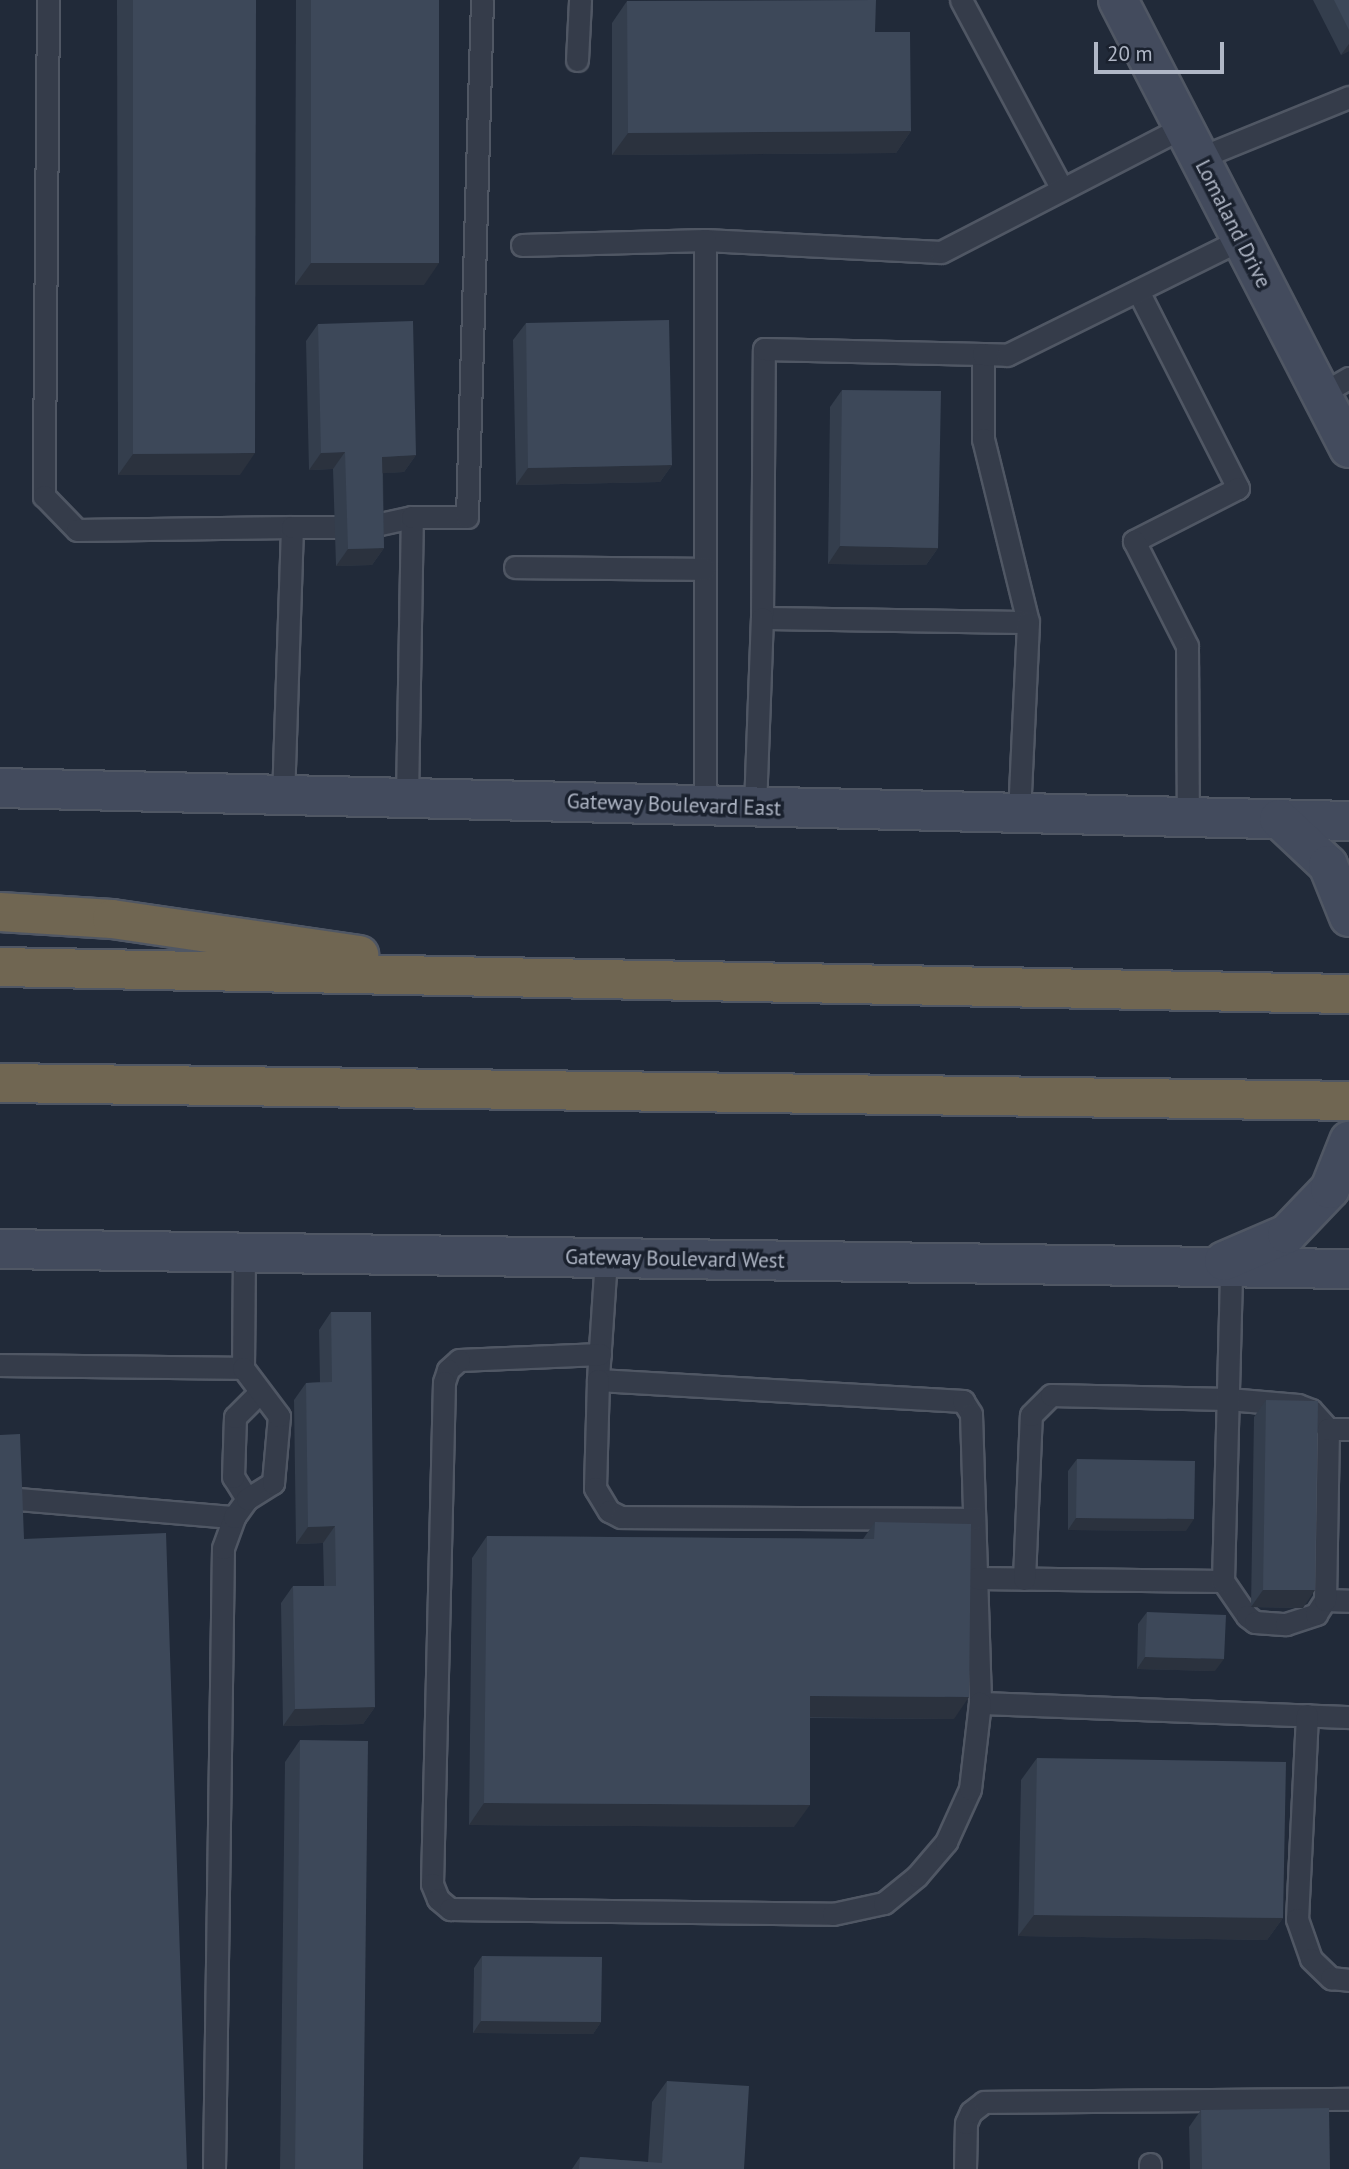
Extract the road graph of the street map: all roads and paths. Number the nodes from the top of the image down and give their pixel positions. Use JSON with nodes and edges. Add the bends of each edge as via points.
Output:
{"nodes":[{"id":1,"x":48,"y":0,"type":"edge"},
{"id":2,"x":482,"y":0,"type":"edge"},
{"id":3,"x":580,"y":0,"type":"edge"},
{"id":4,"x":961,"y":0,"type":"edge"},
{"id":5,"x":1118,"y":0,"type":"edge"},
{"id":6,"x":577,"y":60,"type":"dead end"},
{"id":7,"x":1346,"y":106,"type":"edge"},
{"id":8,"x":1191,"y":142,"type":"junction"},
{"id":9,"x":1062,"y":190,"type":"junction"},
{"id":10,"x":705,"y":240,"type":"junction"},
{"id":11,"x":1240,"y":240,"type":"junction"},
{"id":12,"x":522,"y":245,"type":"dead end"},
{"id":13,"x":1138,"y":291,"type":"junction"},
{"id":14,"x":984,"y":354,"type":"junction"},
{"id":15,"x":1335,"y":386,"type":"edge"},
{"id":16,"x":1349,"y":449,"type":"edge"},
{"id":17,"x":412,"y":517,"type":"junction"},
{"id":18,"x":371,"y":526,"type":"edge"},
{"id":19,"x":292,"y":527,"type":"junction"},
{"id":20,"x":335,"y":527,"type":"dead end"},
{"id":21,"x":515,"y":567,"type":"dead end"},
{"id":22,"x":705,"y":569,"type":"junction"},
{"id":23,"x":762,"y":618,"type":"junction"},
{"id":24,"x":1028,"y":622,"type":"junction"},
{"id":25,"x":0,"y":788,"type":"edge"},
{"id":26,"x":283,"y":794,"type":"junction"},
{"id":27,"x":407,"y":798,"type":"junction"},
{"id":28,"x":705,"y":805,"type":"junction"},
{"id":29,"x":755,"y":807,"type":"junction"},
{"id":30,"x":1019,"y":814,"type":"junction"},
{"id":31,"x":1188,"y":818,"type":"junction"},
{"id":32,"x":1279,"y":820,"type":"junction"},
{"id":33,"x":1349,"y":821,"type":"edge"},
{"id":34,"x":0,"y":912,"type":"edge"},
{"id":35,"x":1349,"y":917,"type":"edge"},
{"id":36,"x":0,"y":967,"type":"edge"},
{"id":37,"x":530,"y":980,"type":"junction"},
{"id":38,"x":1349,"y":993,"type":"edge"},
{"id":39,"x":0,"y":1083,"type":"edge"},
{"id":40,"x":1349,"y":1101,"type":"edge"},
{"id":41,"x":1349,"y":1141,"type":"edge"},
{"id":42,"x":0,"y":1249,"type":"edge"},
{"id":43,"x":244,"y":1252,"type":"junction"},
{"id":44,"x":606,"y":1258,"type":"junction"},
{"id":45,"x":1222,"y":1267,"type":"junction"},
{"id":46,"x":1349,"y":1269,"type":"edge"},
{"id":47,"x":600,"y":1354,"type":"junction"},
{"id":48,"x":0,"y":1365,"type":"edge"},
{"id":49,"x":243,"y":1367,"type":"junction"},
{"id":50,"x":598,"y":1380,"type":"junction"},
{"id":51,"x":258,"y":1394,"type":"junction"},
{"id":52,"x":1228,"y":1399,"type":"junction"},
{"id":53,"x":1339,"y":1429,"type":"edge"},
{"id":54,"x":6,"y":1498,"type":"edge"},
{"id":55,"x":247,"y":1499,"type":"junction"},
{"id":56,"x":234,"y":1517,"type":"junction"},
{"id":57,"x":974,"y":1519,"type":"junction"},
{"id":58,"x":976,"y":1578,"type":"junction"},
{"id":59,"x":1024,"y":1579,"type":"junction"},
{"id":60,"x":1223,"y":1581,"type":"junction"},
{"id":61,"x":1325,"y":1600,"type":"junction"},
{"id":62,"x":1349,"y":1601,"type":"edge"},
{"id":63,"x":981,"y":1703,"type":"junction"},
{"id":64,"x":1307,"y":1716,"type":"junction"},
{"id":65,"x":1349,"y":1717,"type":"edge"},
{"id":66,"x":1349,"y":1980,"type":"edge"},
{"id":67,"x":1349,"y":2099,"type":"edge"},
{"id":68,"x":214,"y":2169,"type":"edge"},
{"id":69,"x":965,"y":2169,"type":"edge"}],
"edges":[{"from":1,"to":19,"type":"lane","via":[[44,496],[77,530]]},
{"from":2,"to":17,"type":"lane","via":[[467,517]]},
{"from":3,"to":6,"type":"lane"},
{"from":4,"to":9,"type":"lane"},
{"from":5,"to":8,"type":"main road","name":"Lomaland Drive"},
{"from":7,"to":8,"type":"lane"},
{"from":8,"to":9,"type":"lane"},
{"from":8,"to":11,"type":"main road","name":"Lomaland Drive"},
{"from":9,"to":10,"type":"lane","via":[[941,252]]},
{"from":10,"to":12,"type":"lane"},
{"from":10,"to":22,"type":"lane"},
{"from":11,"to":13,"type":"lane"},
{"from":11,"to":15,"type":"main road","name":"Lomaland Drive"},
{"from":13,"to":14,"type":"lane","via":[[1007,355]]},
{"from":13,"to":31,"type":"lane","via":[[1238,488],[1135,541],[1187,646]]},
{"from":14,"to":23,"type":"lane","via":[[764,349]]},
{"from":14,"to":24,"type":"lane","via":[[983,439]]},
{"from":15,"to":16,"type":"main road","name":"Lomaland Drive"},
{"from":17,"to":18,"type":"lane"},
{"from":17,"to":27,"type":"lane"},
{"from":19,"to":20,"type":"lane"},
{"from":19,"to":26,"type":"lane"},
{"from":21,"to":22,"type":"lane"},
{"from":22,"to":28,"type":"lane"},
{"from":23,"to":24,"type":"lane"},
{"from":23,"to":29,"type":"lane"},
{"from":24,"to":30,"type":"lane"},
{"from":25,"to":26,"type":"main road","name":"Gateway Boulevard East"},
{"from":26,"to":27,"type":"main road","name":"Gateway Boulevard East"},
{"from":27,"to":28,"type":"main road","name":"Gateway Boulevard East"},
{"from":28,"to":29,"type":"main road","name":"Gateway Boulevard East"},
{"from":29,"to":30,"type":"main road","name":"Gateway Boulevard East"},
{"from":30,"to":31,"type":"main road","name":"Gateway Boulevard East"},
{"from":31,"to":32,"type":"main road","name":"Gateway Boulevard East"},
{"from":32,"to":33,"type":"main road","name":"Gateway Boulevard East"},
{"from":32,"to":35,"type":"main road","via":[[1328,865]]},
{"from":34,"to":37,"type":"highway","via":[[112,919]]},
{"from":36,"to":37,"type":"highway"},
{"from":37,"to":38,"type":"highway"},
{"from":39,"to":40,"type":"highway"},
{"from":41,"to":45,"type":"main road","via":[[1331,1189],[1287,1234]]},
{"from":42,"to":43,"type":"main road","name":"Gateway Boulevard West"},
{"from":43,"to":44,"type":"main road","name":"Gateway Boulevard West"},
{"from":43,"to":49,"type":"lane"},
{"from":44,"to":45,"type":"main road","name":"Gateway Boulevard West"},
{"from":44,"to":47,"type":"lane"},
{"from":45,"to":46,"type":"main road","name":"Gateway Boulevard West"},
{"from":45,"to":52,"type":"lane"},
{"from":47,"to":50,"type":"lane"},
{"from":47,"to":63,"type":"lane","via":[[459,1360],[444,1382],[432,1884],[438,1899],[450,1909],[833,1914],[884,1903],[917,1876],[946,1842],[970,1789]]},
{"from":48,"to":49,"type":"lane"},
{"from":49,"to":51,"type":"lane"},
{"from":50,"to":57,"type":"lane","via":[[964,1401],[971,1414]]},
{"from":50,"to":57,"type":"lane","via":[[595,1488],[609,1511],[621,1517]]},
{"from":51,"to":55,"type":"lane","via":[[235,1417],[233,1478]]},
{"from":51,"to":55,"type":"lane","via":[[279,1416],[273,1483]]},
{"from":52,"to":53,"type":"lane","via":[[1298,1405]]},
{"from":52,"to":59,"type":"lane","via":[[1051,1395],[1043,1399],[1031,1415]]},
{"from":52,"to":60,"type":"lane"},
{"from":53,"to":61,"type":"lane"},
{"from":54,"to":56,"type":"lane"},
{"from":55,"to":56,"type":"lane"},
{"from":56,"to":68,"type":"lane","via":[[223,1548]]},
{"from":57,"to":58,"type":"lane"},
{"from":58,"to":59,"type":"lane"},
{"from":58,"to":63,"type":"lane"},
{"from":59,"to":60,"type":"lane"},
{"from":60,"to":61,"type":"lane","via":[[1255,1622],[1304,1621],[1317,1614]]},
{"from":61,"to":62,"type":"lane"},
{"from":63,"to":64,"type":"lane"},
{"from":64,"to":65,"type":"lane"},
{"from":64,"to":66,"type":"lane","via":[[1297,1919],[1311,1959],[1331,1978]]},
{"from":67,"to":69,"type":"lane","via":[[984,2102],[966,2123]]}]}
